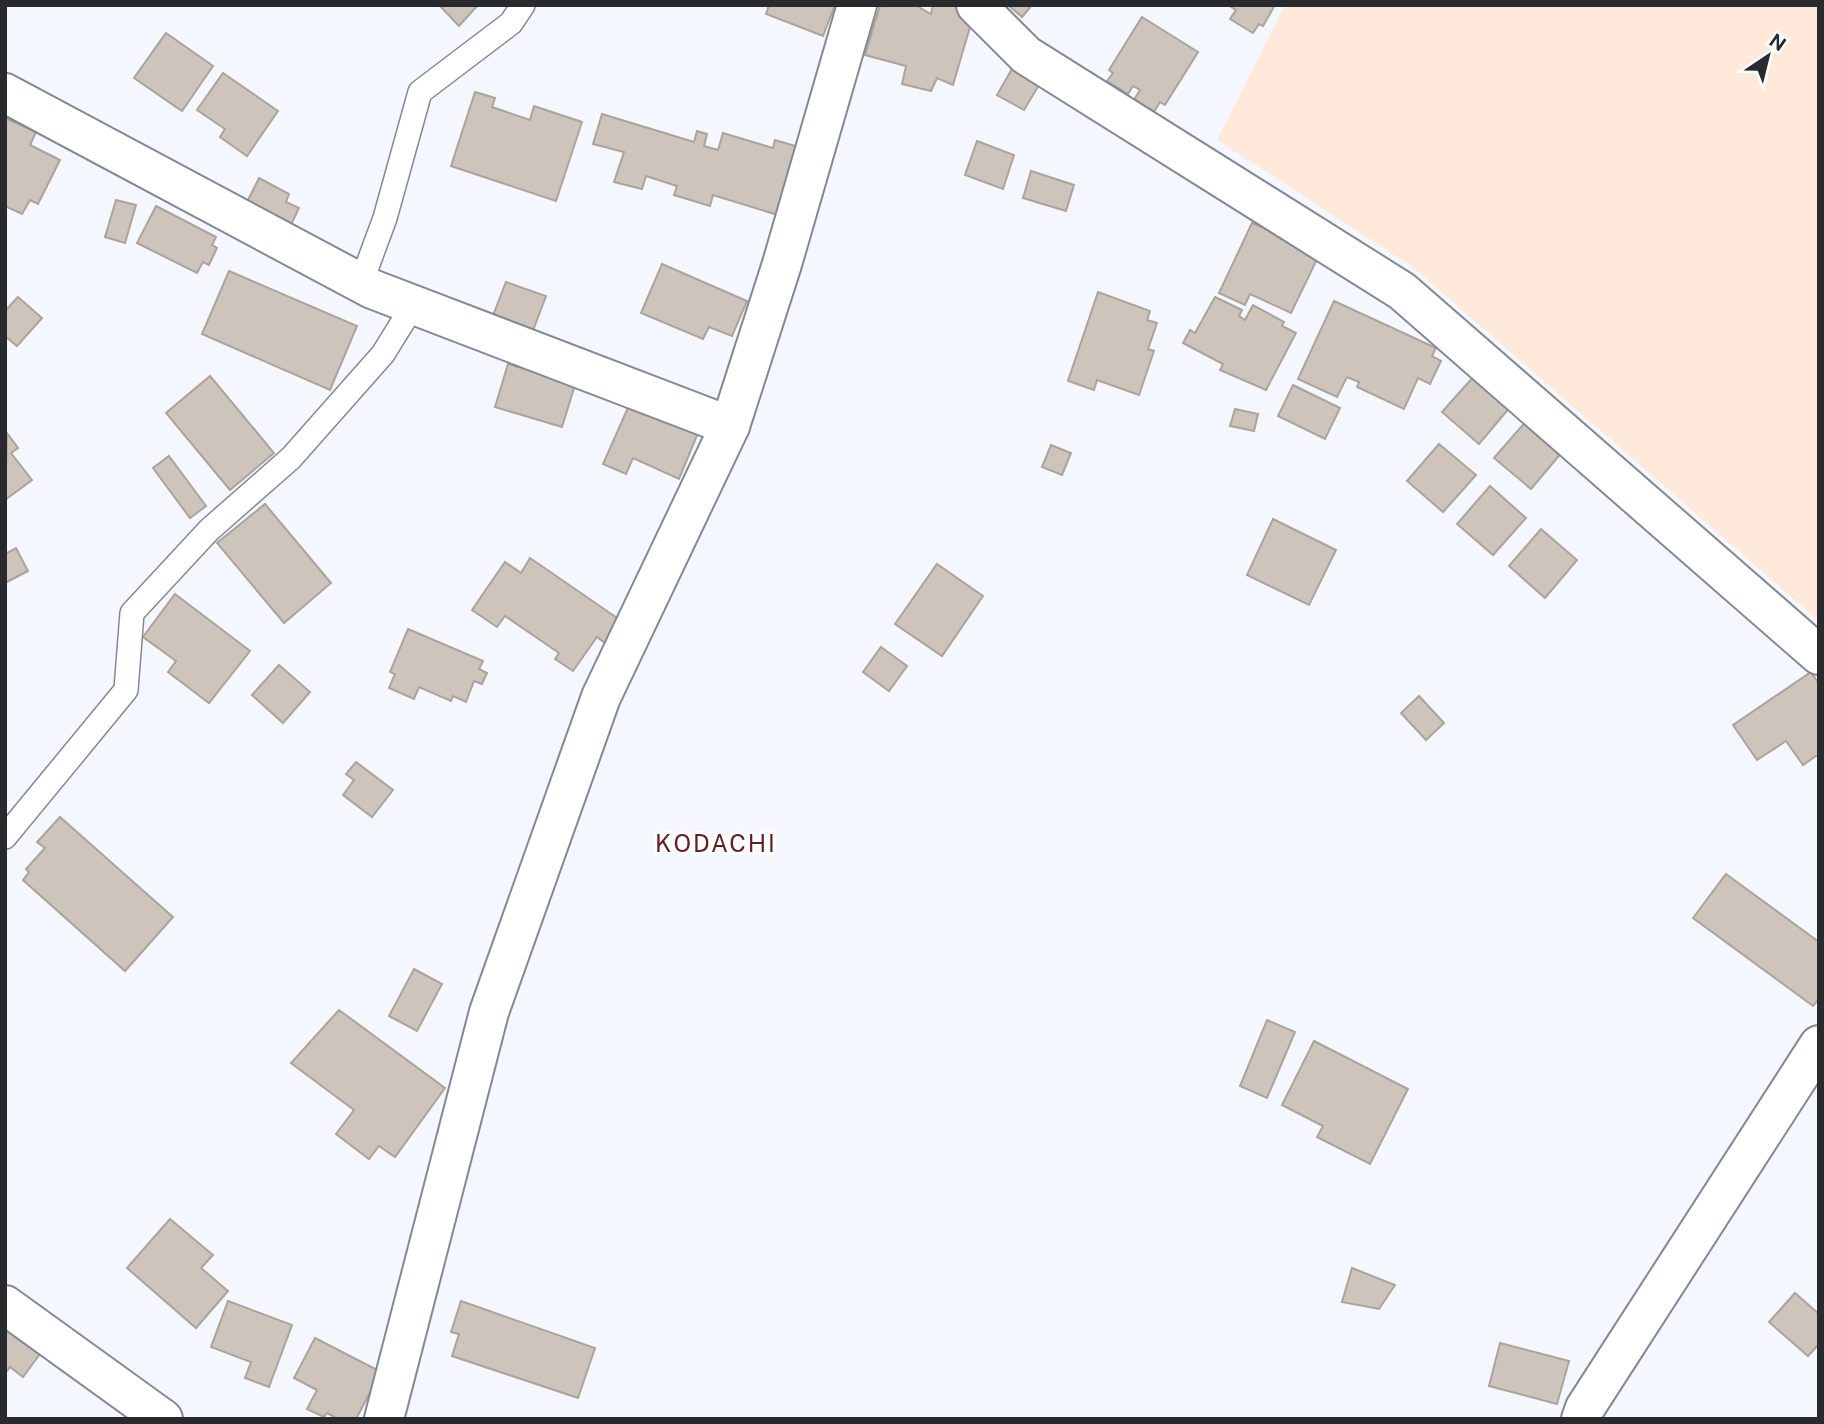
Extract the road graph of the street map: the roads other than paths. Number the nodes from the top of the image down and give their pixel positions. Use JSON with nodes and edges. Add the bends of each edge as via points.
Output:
{"nodes":[{"id":1,"x":523,"y":5,"type":"edge"},
{"id":2,"x":857,"y":5,"type":"edge"},
{"id":3,"x":976,"y":5,"type":"edge"},
{"id":4,"x":5,"y":93,"type":"edge"},
{"id":5,"x":361,"y":283,"type":"junction"},
{"id":6,"x":414,"y":304,"type":"junction"},
{"id":7,"x":730,"y":426,"type":"junction"},
{"id":8,"x":1819,"y":655,"type":"edge"},
{"id":9,"x":5,"y":837,"type":"edge"},
{"id":10,"x":1819,"y":1045,"type":"edge"},
{"id":11,"x":5,"y":1305,"type":"edge"},
{"id":12,"x":163,"y":1419,"type":"edge"},
{"id":13,"x":384,"y":1419,"type":"edge"},
{"id":14,"x":1581,"y":1419,"type":"edge"}],
"edges":[{"from":1,"to":5,"type":"lane","via":[[511,23],[420,92],[385,218]]},
{"from":2,"to":7,"type":"street"},
{"from":3,"to":8,"type":"street","via":[[1026,55],[1402,292]]},
{"from":4,"to":5,"type":"street"},
{"from":5,"to":6,"type":"street"},
{"from":6,"to":7,"type":"street"},
{"from":6,"to":9,"type":"lane","via":[[383,354],[291,458],[209,530],[132,612],[126,690]]},
{"from":7,"to":13,"type":"street","via":[[601,697],[494,999]]},
{"from":10,"to":14,"type":"street"},
{"from":11,"to":12,"type":"street"}]}
